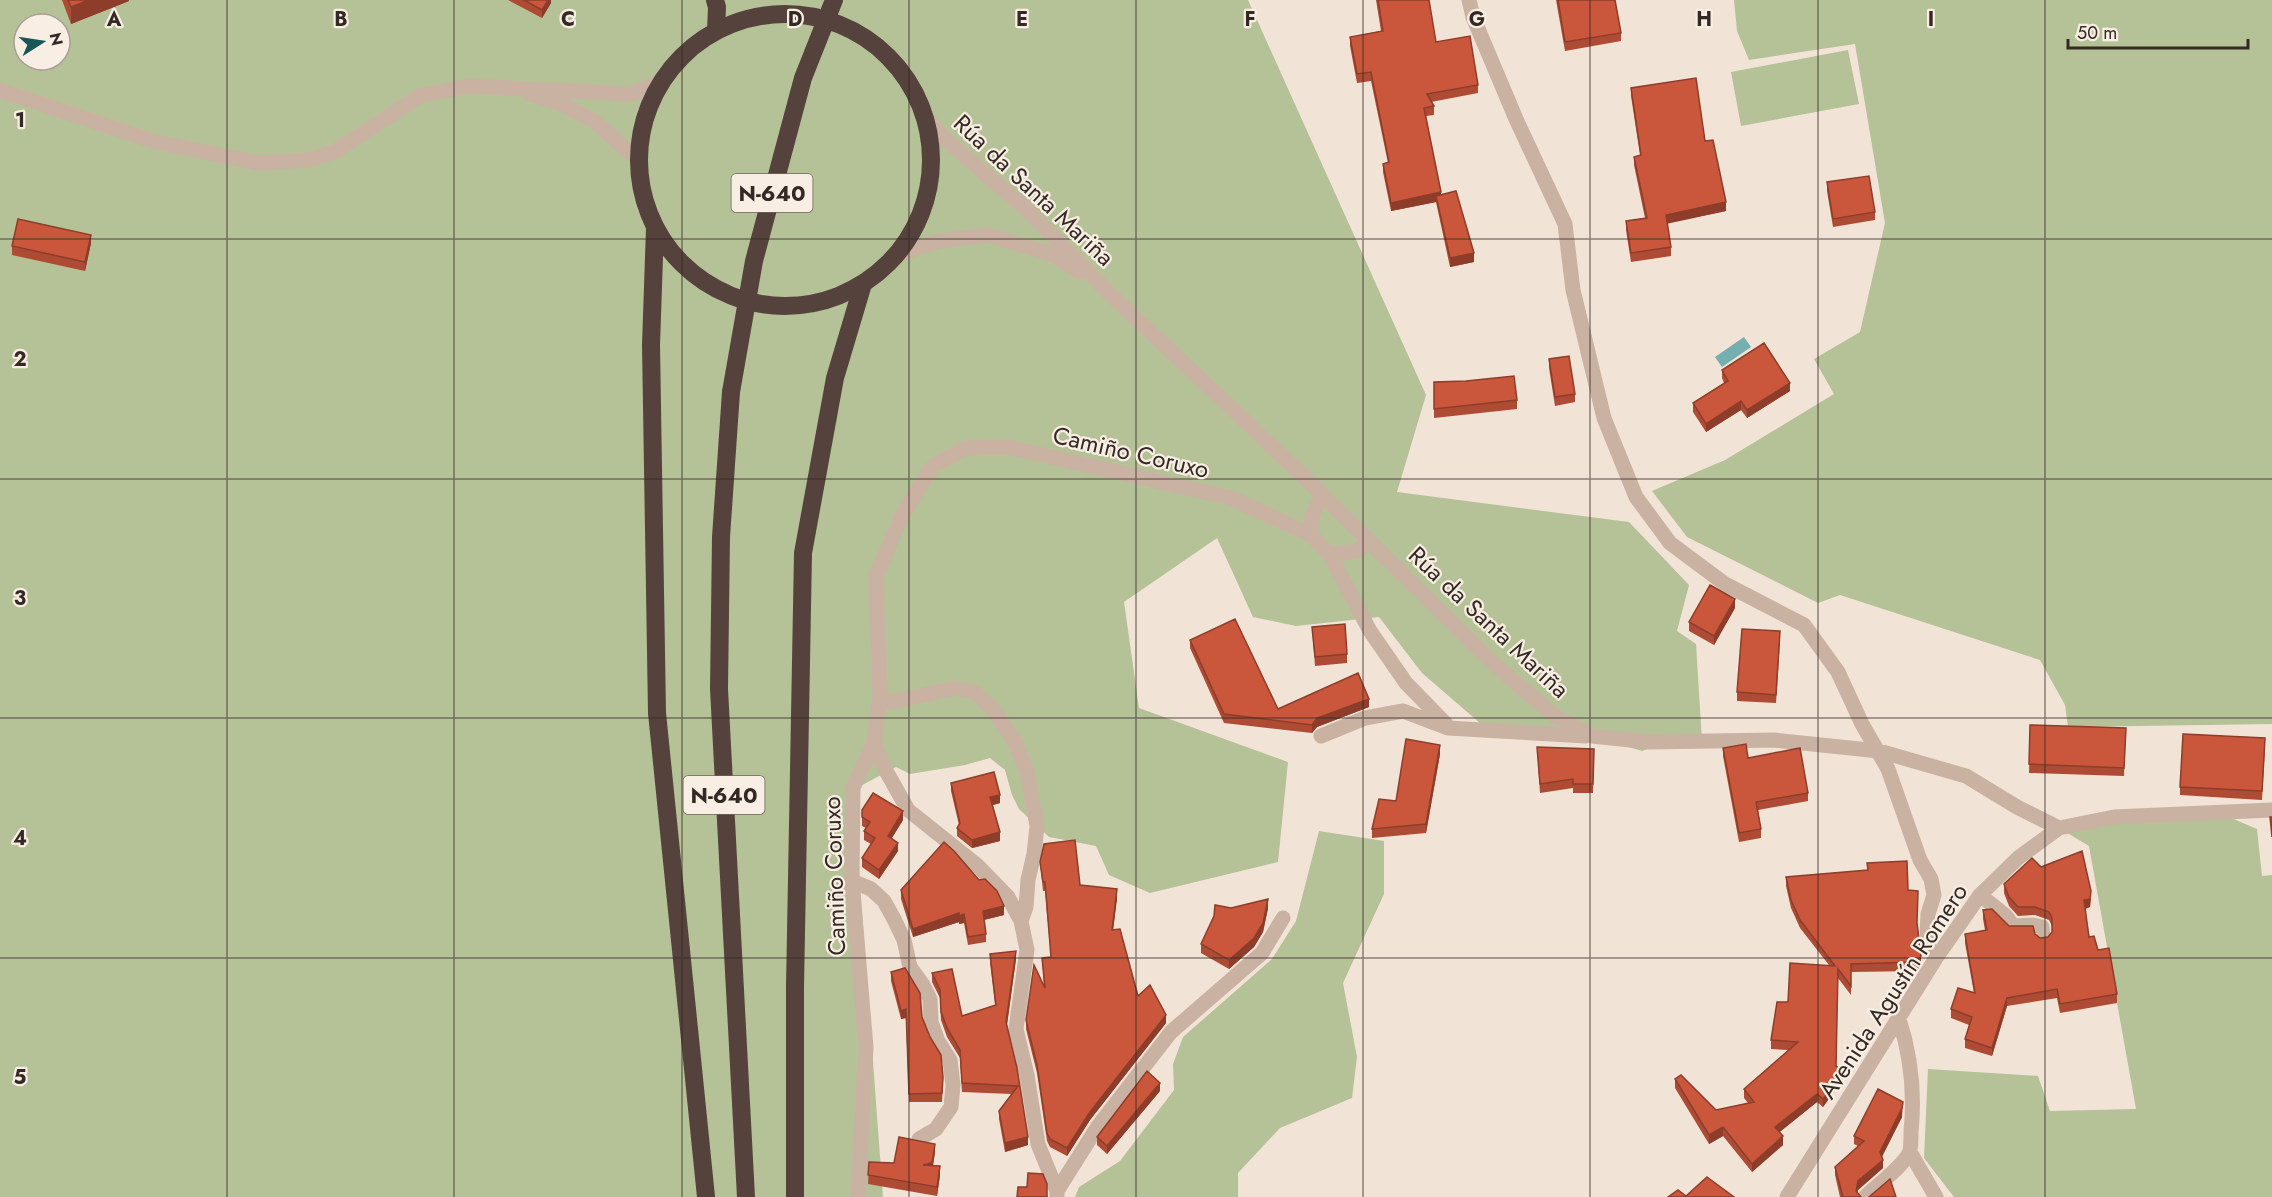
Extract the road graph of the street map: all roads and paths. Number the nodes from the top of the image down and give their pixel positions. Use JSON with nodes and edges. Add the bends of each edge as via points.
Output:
{"nodes":[{"id":1,"x":715,"y":0,"type":"edge"},
{"id":2,"x":834,"y":0,"type":"edge"},
{"id":3,"x":1469,"y":0,"type":"edge"},
{"id":4,"x":778,"y":7,"type":"edge"},
{"id":5,"x":716,"y":31,"type":"junction"},
{"id":6,"x":662,"y":81,"type":"junction"},
{"id":7,"x":507,"y":88,"type":"junction"},
{"id":8,"x":0,"y":90,"type":"edge"},
{"id":9,"x":924,"y":115,"type":"junction"},
{"id":10,"x":638,"y":159,"type":"junction"},
{"id":11,"x":655,"y":228,"type":"junction"},
{"id":12,"x":898,"y":254,"type":"junction"},
{"id":13,"x":863,"y":284,"type":"junction"},
{"id":14,"x":1114,"y":298,"type":"junction"},
{"id":15,"x":1322,"y":495,"type":"junction"},
{"id":16,"x":1311,"y":535,"type":"junction"},
{"id":17,"x":1370,"y":542,"type":"junction"},
{"id":18,"x":1330,"y":555,"type":"junction"},
{"id":19,"x":880,"y":697,"type":"junction"},
{"id":20,"x":1449,"y":728,"type":"junction"},
{"id":21,"x":1321,"y":736,"type":"dead end"},
{"id":22,"x":1592,"y":736,"type":"junction"},
{"id":23,"x":874,"y":741,"type":"junction"},
{"id":24,"x":1879,"y":750,"type":"junction"},
{"id":25,"x":2272,"y":810,"type":"edge"},
{"id":26,"x":2059,"y":828,"type":"junction"},
{"id":27,"x":852,"y":881,"type":"junction"},
{"id":28,"x":1980,"y":895,"type":"junction"},
{"id":29,"x":1283,"y":918,"type":"dead end"},
{"id":30,"x":1021,"y":921,"type":"junction"},
{"id":31,"x":2043,"y":936,"type":"edge"},
{"id":32,"x":1936,"y":958,"type":"junction"},
{"id":33,"x":1899,"y":1019,"type":"junction"},
{"id":34,"x":919,"y":1139,"type":"edge"},
{"id":35,"x":1910,"y":1152,"type":"junction"},
{"id":36,"x":1057,"y":1194,"type":"edge"},
{"id":37,"x":706,"y":1197,"type":"edge"},
{"id":38,"x":746,"y":1197,"type":"edge"},
{"id":39,"x":795,"y":1197,"type":"edge"},
{"id":40,"x":858,"y":1197,"type":"edge"},
{"id":41,"x":1787,"y":1197,"type":"edge"},
{"id":42,"x":1865,"y":1197,"type":"edge"},
{"id":43,"x":1936,"y":1197,"type":"edge"}],
"edges":[{"from":1,"to":5,"type":"highway"},
{"from":2,"to":38,"type":"highway","number":"N-640","bridge":true,"via":[[803,78],[754,261],[731,392],[721,537],[719,689]]},
{"from":3,"to":24,"type":"street","via":[[1516,119],[1565,224],[1573,290],[1604,418],[1636,497],[1670,543],[1725,585],[1804,625],[1838,672]]},
{"from":4,"to":5,"type":"highway"},
{"from":4,"to":9,"type":"highway","via":[[851,30],[875,45],[904,76]]},
{"from":5,"to":6,"type":"highway","via":[[684,53]]},
{"from":6,"to":7,"type":"street","via":[[632,94]]},
{"from":6,"to":10,"type":"highway","via":[[644,120]]},
{"from":7,"to":8,"type":"street","via":[[468,86],[419,96],[336,151],[310,160],[259,163],[156,142]]},
{"from":7,"to":10,"type":"street","via":[[562,104],[594,121]]},
{"from":9,"to":12,"type":"highway","via":[[931,154],[927,193],[913,230]]},
{"from":9,"to":14,"type":"street","name":"Rúa da Santa Mariña","via":[[944,138],[1027,210]]},
{"from":10,"to":11,"type":"highway","via":[[643,197]]},
{"from":11,"to":13,"type":"highway","via":[[672,254],[698,278],[729,296],[764,305],[798,306],[840,296]]},
{"from":11,"to":37,"type":"highway","via":[[651,345],[657,713]]},
{"from":12,"to":13,"type":"highway"},
{"from":12,"to":14,"type":"street","name":"Rúa da Santa Mariña","via":[[939,241],[988,235],[1054,255]]},
{"from":13,"to":39,"type":"highway","via":[[835,378],[803,553]]},
{"from":14,"to":15,"type":"street","name":"Rúa da Santa Mariña"},
{"from":15,"to":16,"type":"street","via":[[1312,516]]},
{"from":15,"to":17,"type":"street","name":"Rúa da Santa Mariña"},
{"from":16,"to":18,"type":"street"},
{"from":16,"to":19,"type":"street","name":"Camiño Coruxo","via":[[1230,498],[1007,447],[965,448],[932,467],[902,516],[876,576]]},
{"from":17,"to":18,"type":"street","via":[[1357,552]]},
{"from":17,"to":22,"type":"street","name":"Rúa da Santa Mariña","via":[[1494,664],[1555,716]]},
{"from":18,"to":20,"type":"street","via":[[1370,631],[1406,683]]},
{"from":19,"to":23,"type":"street","name":"Camiño Coruxo"},
{"from":19,"to":30,"type":"street","via":[[892,702],[955,688],[974,692],[992,708],[1015,742],[1027,772],[1037,826]]},
{"from":20,"to":21,"type":"street","via":[[1402,711],[1365,718]]},
{"from":20,"to":22,"type":"street"},
{"from":22,"to":24,"type":"street","name":"Rúa da Santa Mariña","via":[[1649,742],[1774,740]]},
{"from":23,"to":27,"type":"street","name":"Camiño Coruxo","via":[[853,788]]},
{"from":23,"to":30,"type":"street","via":[[908,810],[977,865],[1008,897]]},
{"from":24,"to":26,"type":"street","name":"Rúa da Santa Mariña","via":[[1966,776]]},
{"from":24,"to":32,"type":"street","via":[[1920,860],[1931,879],[1934,895],[1927,931],[1928,946]]},
{"from":25,"to":26,"type":"street","name":"Avenida Agustín Romero","via":[[2114,817]]},
{"from":26,"to":28,"type":"street","name":"Avenida Agustín Romero","via":[[2018,858]]},
{"from":27,"to":34,"type":"street","via":[[871,889],[884,901],[894,919],[910,967],[930,999],[931,1022],[938,1041],[950,1060],[951,1107],[936,1129]]},
{"from":27,"to":40,"type":"street","name":"Camiño Coruxo","via":[[866,1047]]},
{"from":28,"to":31,"type":"street","via":[[2013,926],[2042,927]]},
{"from":28,"to":32,"type":"street","name":"Avenida Agustín Romero"},
{"from":29,"to":36,"type":"street","via":[[1262,953],[1171,1032],[1098,1126]]},
{"from":30,"to":36,"type":"street","via":[[1027,950],[1016,1029],[1038,1144]]},
{"from":32,"to":33,"type":"street","name":"Avenida Agustín Romero"},
{"from":33,"to":35,"type":"street","via":[[1908,1047],[1912,1082]]},
{"from":33,"to":41,"type":"street","name":"Avenida Agustín Romero"},
{"from":35,"to":42,"type":"street"},
{"from":35,"to":43,"type":"street"}]}
